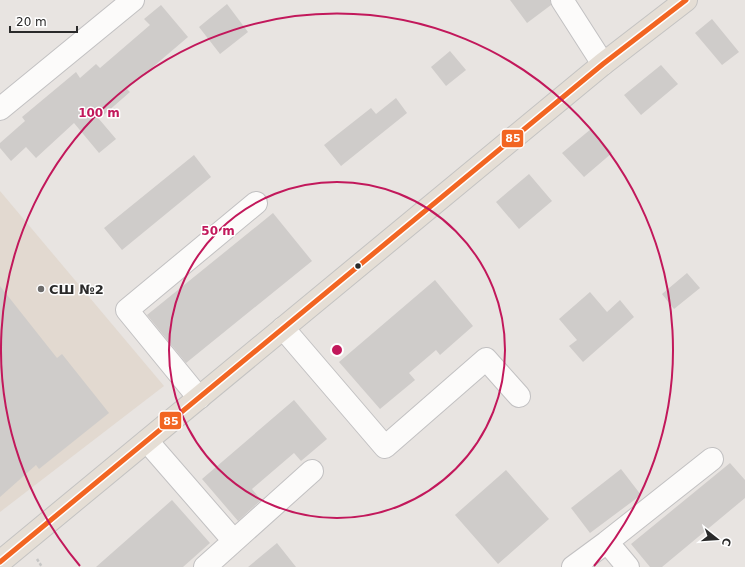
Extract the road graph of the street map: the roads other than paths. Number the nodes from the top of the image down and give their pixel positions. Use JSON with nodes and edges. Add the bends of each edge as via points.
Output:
{"nodes":[{"id":1,"x":133,"y":0,"type":"edge"},
{"id":2,"x":562,"y":0,"type":"edge"},
{"id":3,"x":686,"y":0,"type":"edge"},
{"id":4,"x":603,"y":64,"type":"junction"},
{"id":5,"x":0,"y":108,"type":"edge"},
{"id":6,"x":256,"y":203,"type":"dead end"},
{"id":7,"x":283,"y":328,"type":"junction"},
{"id":8,"x":519,"y":396,"type":"dead end"},
{"id":9,"x":199,"y":398,"type":"junction"},
{"id":10,"x":147,"y":441,"type":"junction"},
{"id":11,"x":712,"y":459,"type":"dead end"},
{"id":12,"x":312,"y":471,"type":"dead end"},
{"id":13,"x":234,"y":541,"type":"junction"},
{"id":14,"x":607,"y":542,"type":"junction"},
{"id":15,"x":3,"y":563,"type":"edge"},
{"id":16,"x":205,"y":567,"type":"edge"},
{"id":17,"x":573,"y":567,"type":"edge"},
{"id":18,"x":628,"y":567,"type":"edge"}],
"edges":[{"from":1,"to":5,"type":"street"},
{"from":2,"to":4,"type":"street"},
{"from":3,"to":4,"type":"main road"},
{"from":4,"to":7,"type":"main road"},
{"from":6,"to":9,"type":"street","via":[[126,310]]},
{"from":7,"to":8,"type":"street","via":[[385,447],[486,359]]},
{"from":7,"to":9,"type":"main road"},
{"from":9,"to":10,"type":"main road"},
{"from":10,"to":13,"type":"street"},
{"from":10,"to":15,"type":"main road"},
{"from":11,"to":14,"type":"street"},
{"from":12,"to":13,"type":"street"},
{"from":13,"to":16,"type":"street"},
{"from":14,"to":17,"type":"street"},
{"from":14,"to":18,"type":"street"}]}
